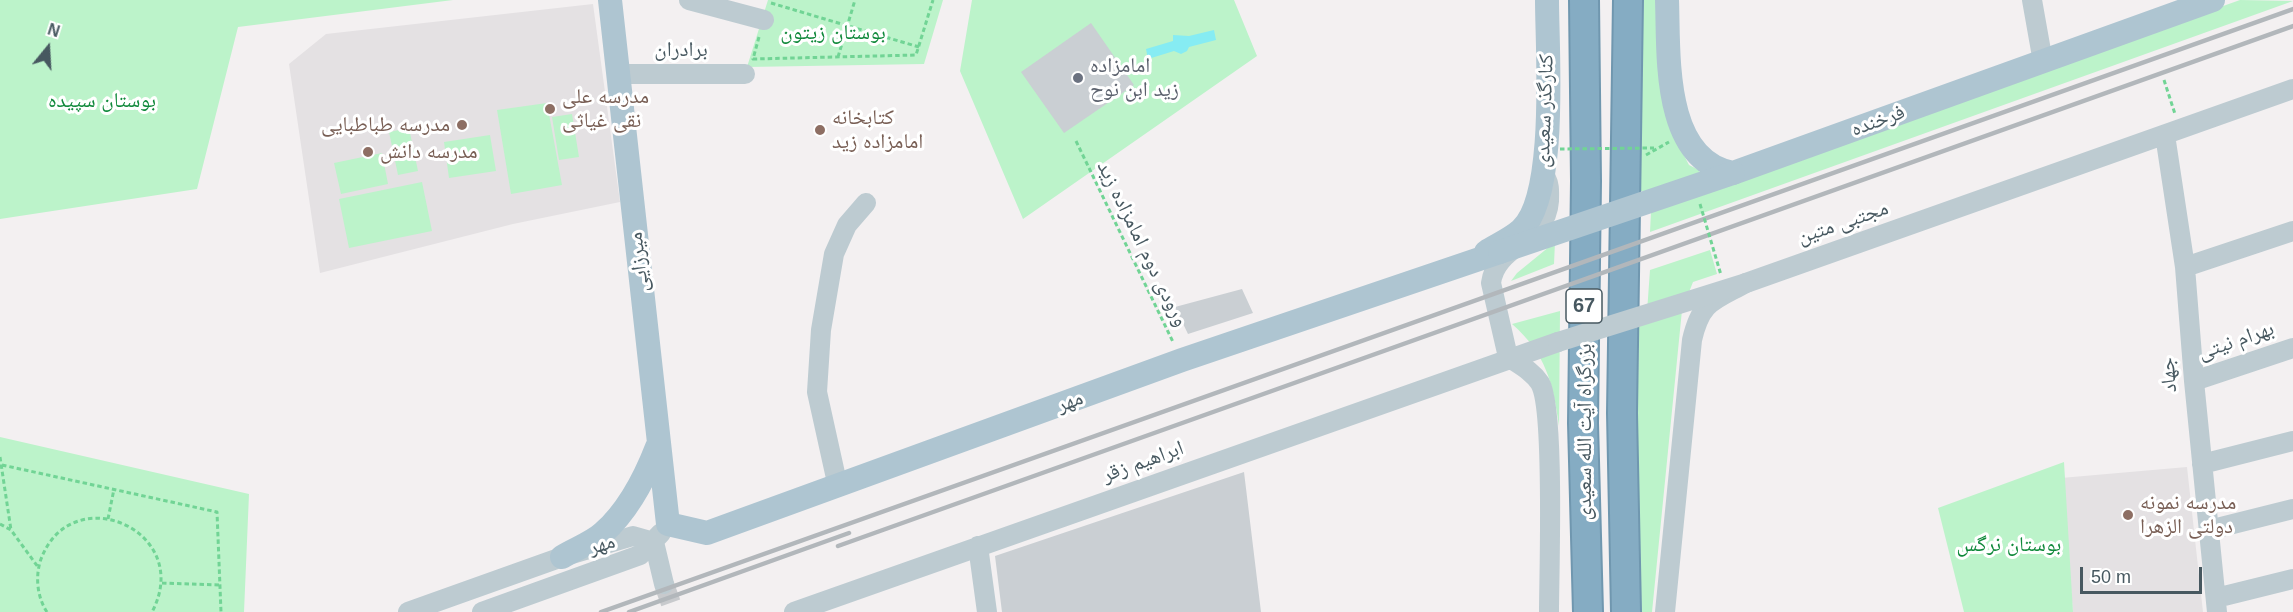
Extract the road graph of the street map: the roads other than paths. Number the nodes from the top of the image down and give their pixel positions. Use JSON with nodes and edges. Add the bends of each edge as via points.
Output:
{"nodes":[{"id":1,"x":610,"y":0,"type":"edge"},
{"id":2,"x":689,"y":0,"type":"edge"},
{"id":3,"x":1547,"y":0,"type":"edge"},
{"id":4,"x":1584,"y":0,"type":"edge"},
{"id":5,"x":1628,"y":0,"type":"edge"},
{"id":6,"x":1666,"y":0,"type":"edge"},
{"id":7,"x":2031,"y":0,"type":"edge"},
{"id":8,"x":2207,"y":1,"type":"edge"},
{"id":9,"x":767,"y":11,"type":"road end"},
{"id":10,"x":2043,"y":62,"type":"junction"},
{"id":11,"x":749,"y":67,"type":"road end"},
{"id":12,"x":618,"y":74,"type":"junction"},
{"id":13,"x":2293,"y":89,"type":"edge"},
{"id":14,"x":2172,"y":133,"type":"junction"},
{"id":15,"x":1543,"y":172,"type":"junction"},
{"id":16,"x":1733,"y":173,"type":"junction"},
{"id":17,"x":866,"y":203,"type":"dead end"},
{"id":18,"x":2293,"y":231,"type":"edge"},
{"id":19,"x":1472,"y":261,"type":"junction"},
{"id":20,"x":2185,"y":267,"type":"junction"},
{"id":21,"x":1746,"y":282,"type":"junction"},
{"id":22,"x":2293,"y":348,"type":"edge"},
{"id":23,"x":1508,"y":357,"type":"junction"},
{"id":24,"x":2194,"y":381,"type":"junction"},
{"id":25,"x":2293,"y":441,"type":"edge"},
{"id":26,"x":659,"y":442,"type":"junction"},
{"id":27,"x":2202,"y":464,"type":"junction"},
{"id":28,"x":838,"y":487,"type":"junction"},
{"id":29,"x":2293,"y":509,"type":"edge"},
{"id":30,"x":2209,"y":530,"type":"junction"},
{"id":31,"x":661,"y":533,"type":"junction"},
{"id":32,"x":978,"y":546,"type":"junction"},
{"id":33,"x":562,"y":557,"type":"junction"},
{"id":34,"x":2293,"y":579,"type":"edge"},
{"id":35,"x":664,"y":584,"type":"tunnel mouth"},
{"id":36,"x":2216,"y":605,"type":"edge"},
{"id":37,"x":408,"y":612,"type":"edge"},
{"id":38,"x":482,"y":612,"type":"edge"},
{"id":39,"x":794,"y":612,"type":"edge"},
{"id":40,"x":987,"y":612,"type":"edge"},
{"id":41,"x":1549,"y":612,"type":"edge"},
{"id":42,"x":1588,"y":612,"type":"edge"},
{"id":43,"x":1626,"y":612,"type":"edge"},
{"id":44,"x":1665,"y":612,"type":"edge"}],
"edges":[{"from":1,"to":12,"type":"main road","name":"میرزایی"},
{"from":2,"to":9,"type":"street"},
{"from":3,"to":15,"type":"main road","name":"کنارگذر سعیدی","via":[[1547,139]]},
{"from":4,"to":42,"type":"highway","name":"بزرگراه آیت الله سعیدی","number":"67","via":[[1583,423]]},
{"from":5,"to":43,"type":"highway","name":"بزرگراه آیت الله سعیدی","number":"67","via":[[1622,413]]},
{"from":6,"to":16,"type":"main road","via":[[1674,103],[1684,134],[1707,164]]},
{"from":7,"to":10,"type":"street"},
{"from":8,"to":10,"type":"main road","name":"فرخنده"},
{"from":10,"to":16,"type":"main road","name":"فرخنده"},
{"from":11,"to":12,"type":"street","name":"برادران"},
{"from":12,"to":26,"type":"main road","name":"میرزایی"},
{"from":13,"to":14,"type":"street","name":"مجتبی متین"},
{"from":14,"to":20,"type":"street","name":"جهاد"},
{"from":14,"to":21,"type":"street","name":"مجتبی متین"},
{"from":15,"to":19,"type":"main road","name":"کنارگذر سعیدی","via":[[1537,203],[1522,229]]},
{"from":15,"to":23,"type":"street","via":[[1550,185],[1544,222],[1500,259],[1492,271],[1491,283]]},
{"from":16,"to":19,"type":"main road","name":"فرخنده","bridge":true},
{"from":17,"to":28,"type":"street","via":[[847,225],[834,254],[821,330],[817,392]]},
{"from":18,"to":20,"type":"street"},
{"from":19,"to":28,"type":"main road","name":"مهر","via":[[1182,360]]},
{"from":20,"to":24,"type":"street","name":"جهاد"},
{"from":21,"to":23,"type":"street","name":"ابراهیم زقر","bridge":true},
{"from":21,"to":44,"type":"street","name":"مجتبی متین","via":[[1707,305],[1694,333]]},
{"from":22,"to":24,"type":"street","name":"بهرام نیتی"},
{"from":23,"to":32,"type":"street","name":"ابراهیم زقر"},
{"from":23,"to":41,"type":"street","via":[[1528,370],[1544,396]]},
{"from":24,"to":27,"type":"street","name":"جهاد"},
{"from":25,"to":27,"type":"street"},
{"from":26,"to":31,"type":"main road","name":"میرزایی"},
{"from":26,"to":33,"type":"main road","via":[[641,486],[617,517],[602,534]]},
{"from":27,"to":30,"type":"street","name":"جهاد"},
{"from":28,"to":31,"type":"main road","name":"مهر","via":[[707,533]]},
{"from":29,"to":30,"type":"street"},
{"from":30,"to":36,"type":"street","name":"جهاد"},
{"from":31,"to":33,"type":"street","name":"مهر","via":[[633,536]]},
{"from":31,"to":35,"type":"street"},
{"from":31,"to":38,"type":"street","name":"مهر","via":[[640,555]]},
{"from":32,"to":39,"type":"street","name":"ابراهیم زقر"},
{"from":32,"to":40,"type":"street"},
{"from":33,"to":37,"type":"street","name":"مهر"},
{"from":34,"to":36,"type":"street"}]}
